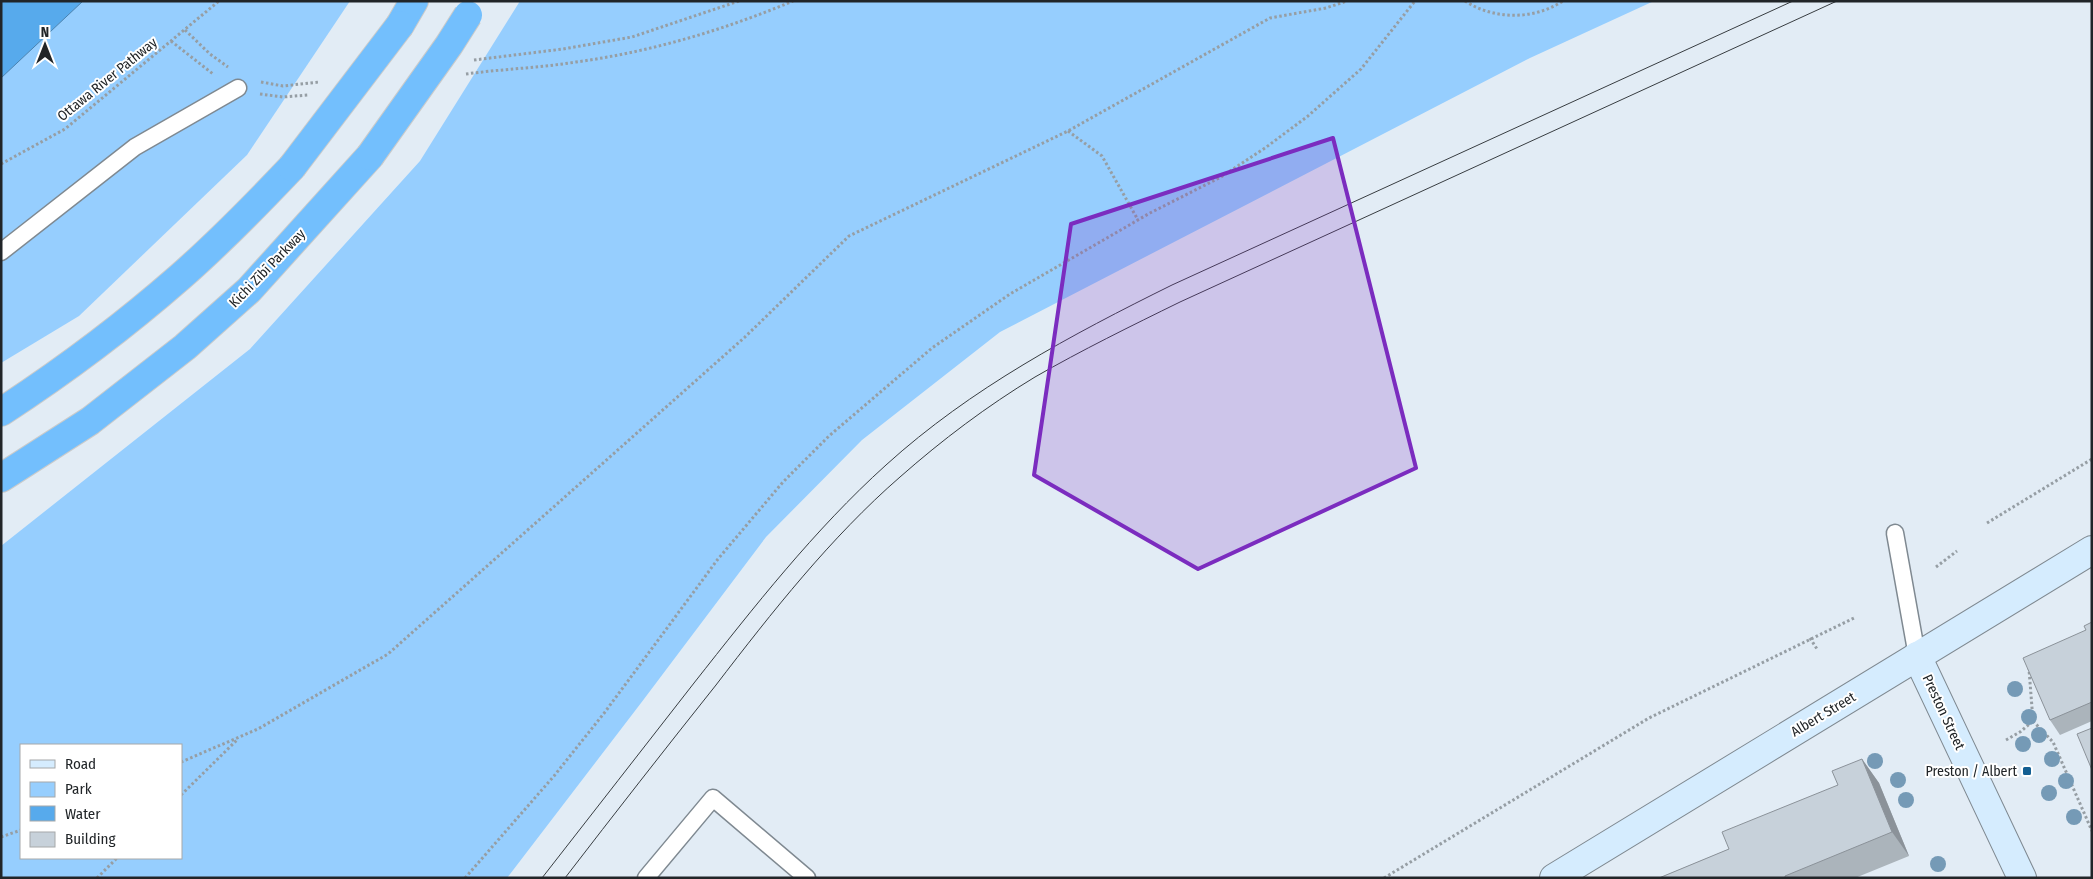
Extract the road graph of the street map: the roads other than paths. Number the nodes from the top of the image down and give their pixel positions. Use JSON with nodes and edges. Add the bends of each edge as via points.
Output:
{"nodes":[{"id":1,"x":414,"y":1,"type":"edge"},
{"id":2,"x":472,"y":8,"type":"edge"},
{"id":3,"x":238,"y":88,"type":"road end"},
{"id":4,"x":1,"y":252,"type":"edge"},
{"id":5,"x":1,"y":412,"type":"edge"},
{"id":6,"x":1,"y":478,"type":"edge"},
{"id":7,"x":1895,"y":533,"type":"dead end"},
{"id":8,"x":2092,"y":550,"type":"edge"},
{"id":9,"x":1917,"y":656,"type":"junction"},
{"id":10,"x":646,"y":878,"type":"edge"},
{"id":11,"x":807,"y":878,"type":"edge"},
{"id":12,"x":1554,"y":878,"type":"edge"},
{"id":13,"x":2022,"y":878,"type":"edge"}],
"edges":[{"from":1,"to":5,"type":"highway","bridge":true,"via":[[400,25],[292,168],[218,243],[148,304],[45,383]]},
{"from":2,"to":6,"type":"highway","name":"Kichi Zībī Parkway","bridge":true,"via":[[370,156],[249,290],[185,347],[90,421]]},
{"from":3,"to":4,"type":"lane","via":[[135,147]]},
{"from":7,"to":9,"type":"lane"},
{"from":8,"to":9,"type":"main road","name":"Albert Street"},
{"from":9,"to":12,"type":"main road","name":"Albert Street"},
{"from":9,"to":13,"type":"main road","name":"Preston Street"},
{"from":10,"to":11,"type":"lane","via":[[713,798]]}]}
